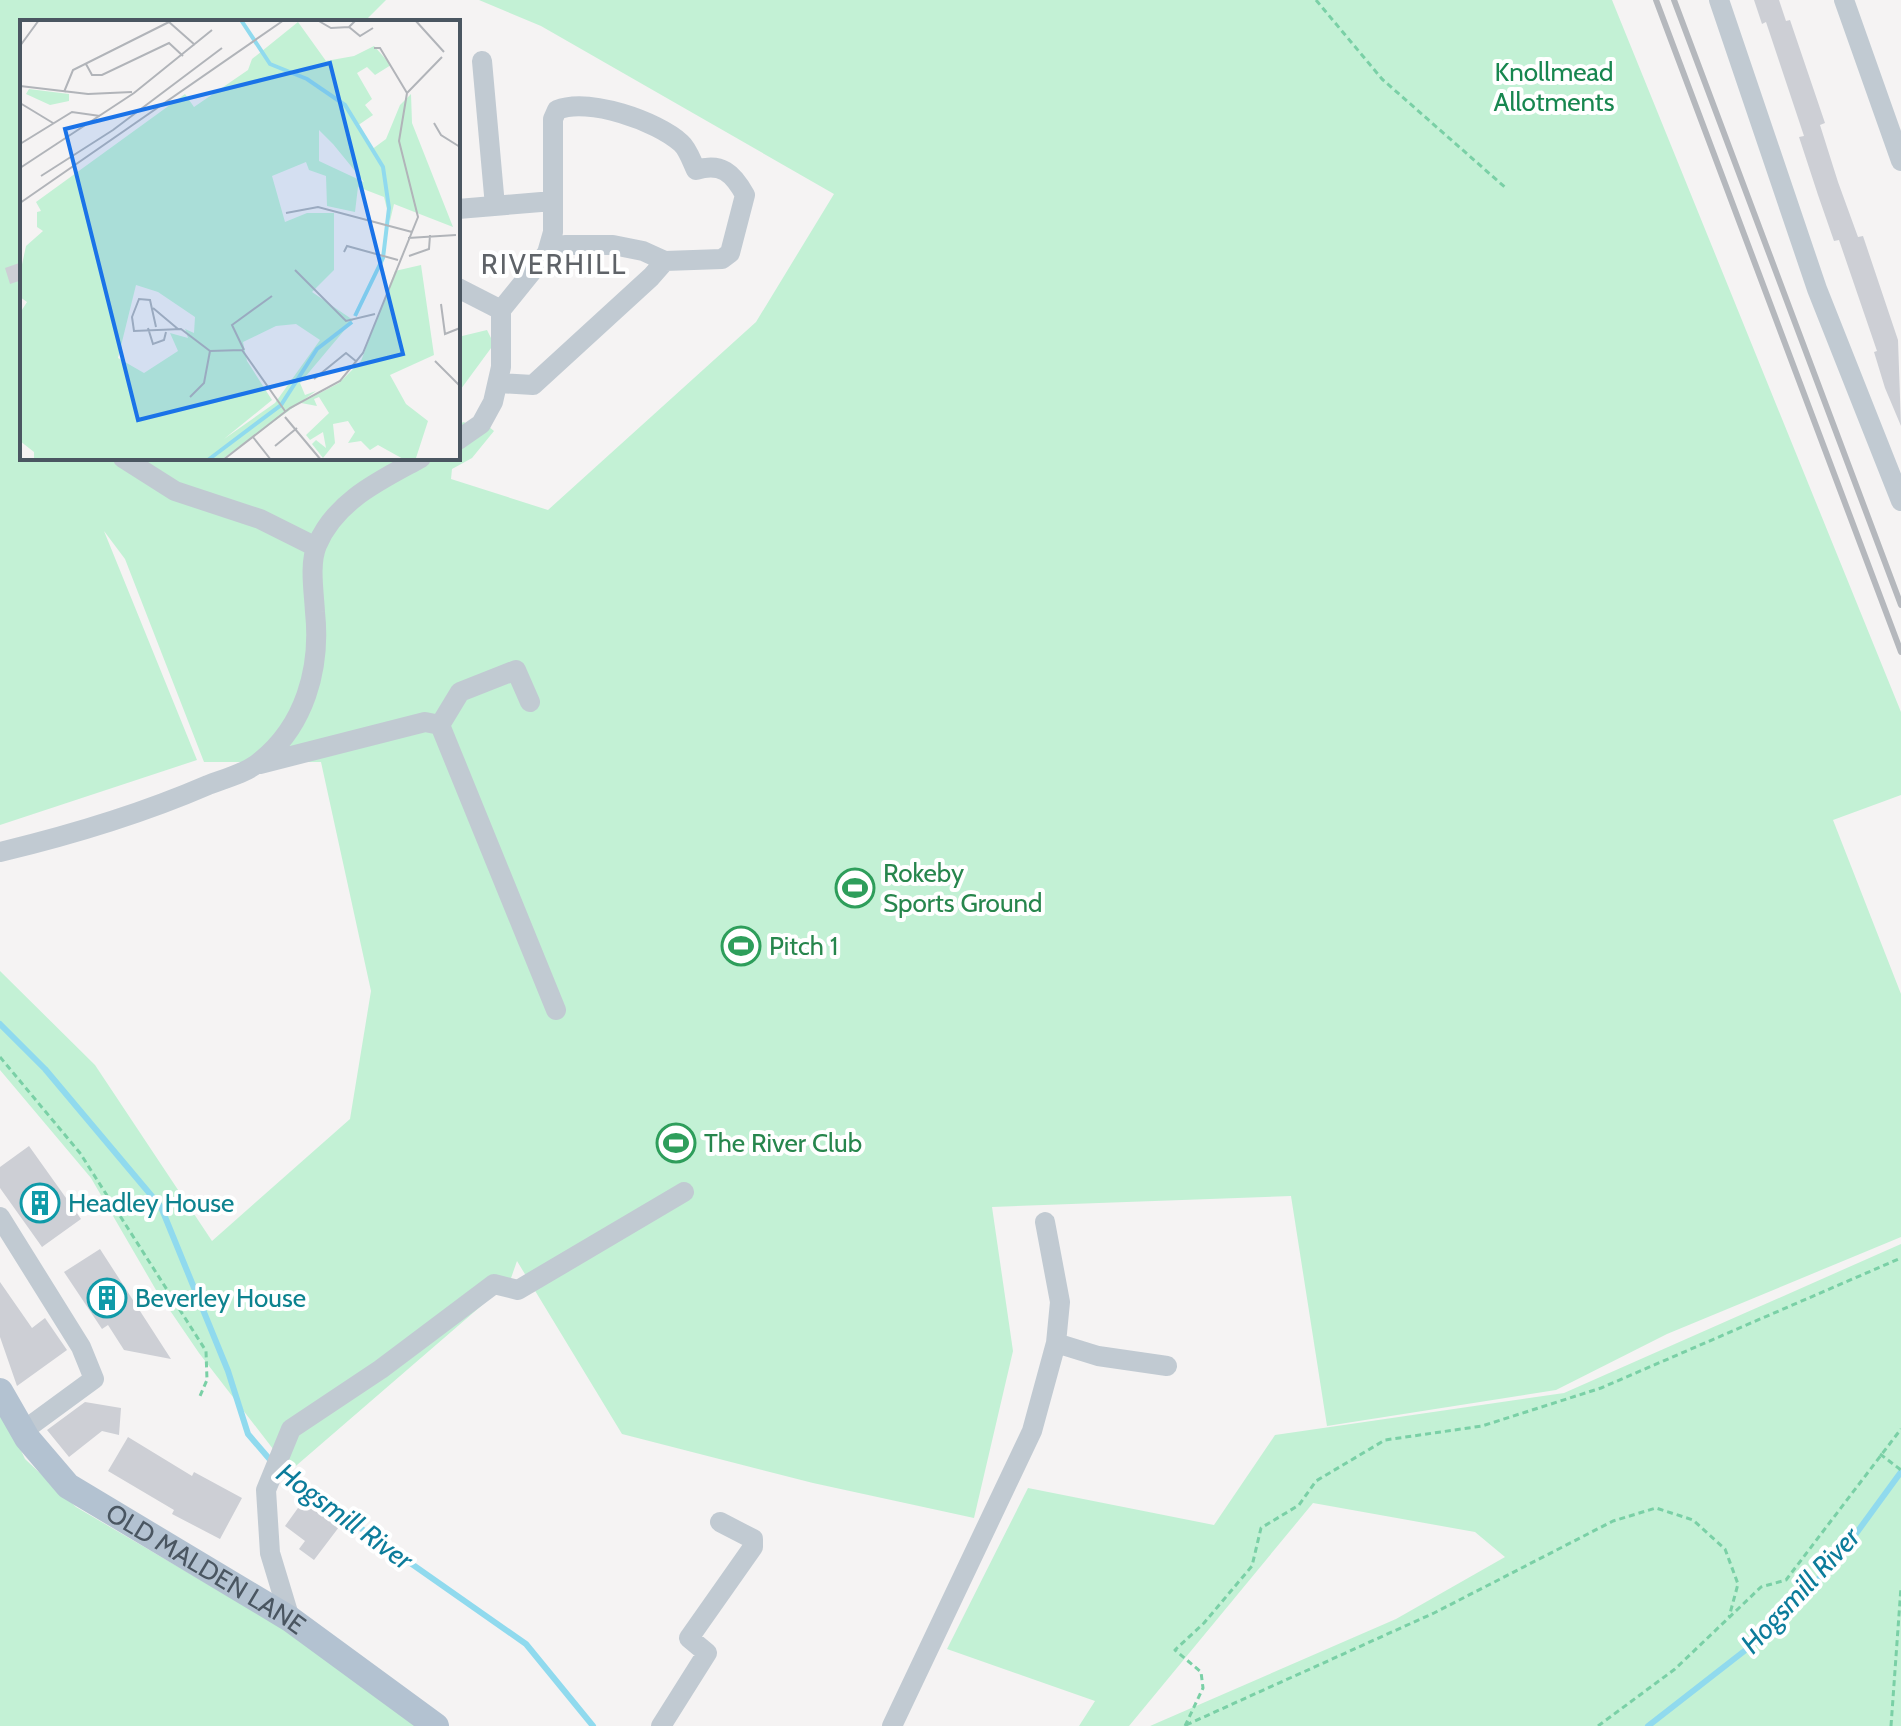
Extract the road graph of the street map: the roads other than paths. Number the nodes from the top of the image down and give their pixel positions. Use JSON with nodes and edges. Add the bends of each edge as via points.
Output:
{"nodes":[{"id":1,"x":1719,"y":0,"type":"edge"},
{"id":2,"x":1844,"y":0,"type":"edge"},
{"id":3,"x":482,"y":61,"type":"dead end"},
{"id":4,"x":1901,"y":161,"type":"edge"},
{"id":5,"x":553,"y":201,"type":"junction"},
{"id":6,"x":495,"y":206,"type":"junction"},
{"id":7,"x":460,"y":209,"type":"edge"},
{"id":8,"x":547,"y":253,"type":"junction"},
{"id":9,"x":665,"y":261,"type":"junction"},
{"id":10,"x":460,"y":289,"type":"edge"},
{"id":11,"x":501,"y":310,"type":"junction"},
{"id":12,"x":498,"y":383,"type":"junction"},
{"id":13,"x":460,"y":439,"type":"edge"},
{"id":14,"x":126,"y":460,"type":"edge"},
{"id":15,"x":417,"y":460,"type":"edge"},
{"id":16,"x":1901,"y":501,"type":"edge"},
{"id":17,"x":316,"y":547,"type":"junction"},
{"id":18,"x":530,"y":702,"type":"dead end"},
{"id":19,"x":440,"y":725,"type":"junction"},
{"id":20,"x":256,"y":765,"type":"junction"},
{"id":21,"x":0,"y":852,"type":"edge"},
{"id":22,"x":556,"y":1010,"type":"dead end"},
{"id":23,"x":684,"y":1192,"type":"dead end"},
{"id":24,"x":0,"y":1217,"type":"edge"},
{"id":25,"x":1045,"y":1222,"type":"dead end"},
{"id":26,"x":1056,"y":1343,"type":"junction"},
{"id":27,"x":1167,"y":1366,"type":"dead end"},
{"id":28,"x":0,"y":1391,"type":"edge"},
{"id":29,"x":23,"y":1431,"type":"junction"},
{"id":30,"x":720,"y":1522,"type":"dead end"},
{"id":31,"x":290,"y":1619,"type":"junction"},
{"id":32,"x":662,"y":1724,"type":"edge"},
{"id":33,"x":436,"y":1726,"type":"edge"},
{"id":34,"x":892,"y":1726,"type":"edge"}],
"edges":[{"from":1,"to":16,"type":"street","via":[[1817,289]]},
{"from":2,"to":4,"type":"street"},
{"from":3,"to":6,"type":"street"},
{"from":5,"to":6,"type":"street"},
{"from":5,"to":8,"type":"street"},
{"from":5,"to":9,"type":"street","via":[[557,110],[583,106],[643,120],[683,144],[696,170],[722,167],[745,195],[730,253],[722,259]]},
{"from":6,"to":7,"type":"street"},
{"from":8,"to":9,"type":"street","via":[[565,245],[613,245]]},
{"from":8,"to":11,"type":"street"},
{"from":9,"to":12,"type":"street","via":[[533,385]]},
{"from":10,"to":11,"type":"street"},
{"from":11,"to":12,"type":"street"},
{"from":12,"to":13,"type":"street","via":[[481,424]]},
{"from":14,"to":17,"type":"street","via":[[175,491],[260,519]]},
{"from":15,"to":17,"type":"street","via":[[342,507]]},
{"from":17,"to":20,"type":"street","via":[[312,580],[318,644],[305,703]]},
{"from":18,"to":19,"type":"street","via":[[516,670],[460,692]]},
{"from":19,"to":20,"type":"street","via":[[425,722]]},
{"from":19,"to":22,"type":"street"},
{"from":20,"to":21,"type":"street","via":[[75,834]]},
{"from":23,"to":31,"type":"street","via":[[518,1290],[494,1284],[291,1429],[266,1490],[270,1553]]},
{"from":24,"to":29,"type":"street","via":[[81,1347],[94,1379]]},
{"from":25,"to":26,"type":"street","via":[[1060,1302]]},
{"from":26,"to":27,"type":"street","via":[[1098,1356]]},
{"from":26,"to":34,"type":"street","via":[[1032,1431]]},
{"from":28,"to":29,"type":"main road","name":"OLD MALDEN LANE"},
{"from":29,"to":31,"type":"main road","name":"OLD MALDEN LANE","via":[[68,1486]]},
{"from":30,"to":32,"type":"street","via":[[753,1539],[753,1547],[689,1638],[707,1653]]},
{"from":31,"to":33,"type":"main road","name":"OLD MALDEN LANE"}]}
